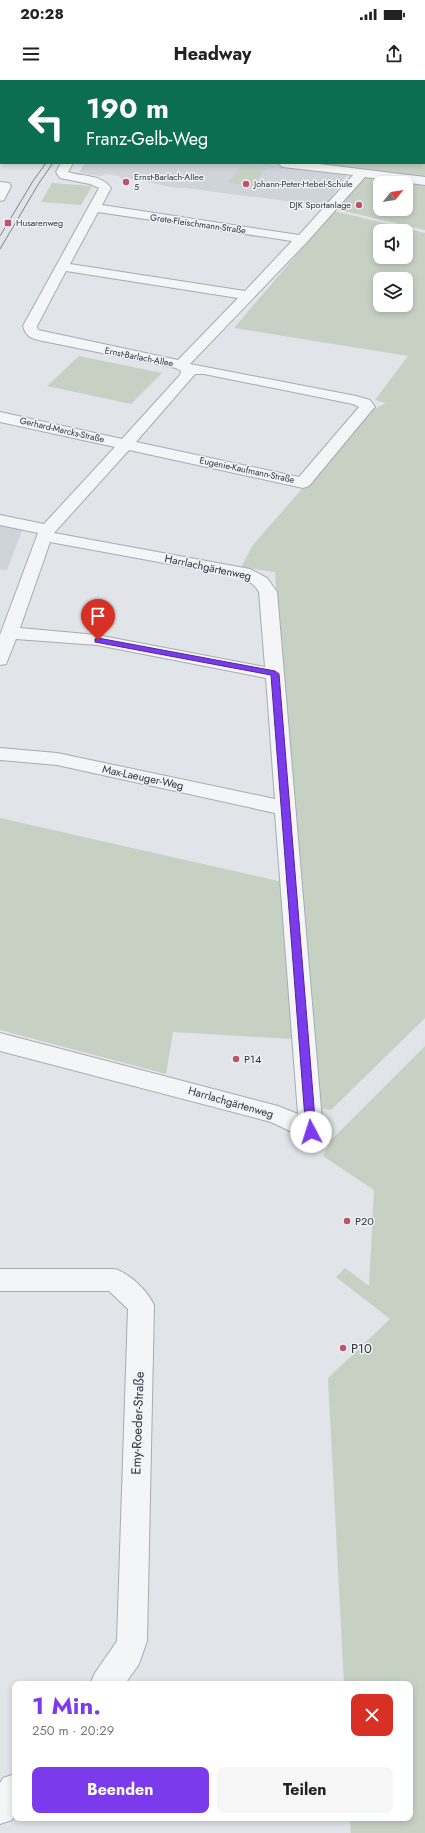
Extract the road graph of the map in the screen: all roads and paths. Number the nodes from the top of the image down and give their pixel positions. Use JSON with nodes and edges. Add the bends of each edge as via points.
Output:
{"nodes":[{"id":1,"x":66,"y":164,"type":"edge"},
{"id":2,"x":291,"y":164,"type":"edge"},
{"id":3,"x":362,"y":173,"type":"junction"},
{"id":4,"x":425,"y":181,"type":"edge"},
{"id":5,"x":0,"y":186,"type":"edge"},
{"id":6,"x":0,"y":196,"type":"edge"},
{"id":7,"x":94,"y":208,"type":"junction"},
{"id":8,"x":302,"y":239,"type":"junction"},
{"id":9,"x":64,"y":266,"type":"junction"},
{"id":10,"x":246,"y":295,"type":"junction"},
{"id":11,"x":185,"y":368,"type":"junction"},
{"id":12,"x":0,"y":416,"type":"edge"},
{"id":13,"x":124,"y":444,"type":"junction"},
{"id":14,"x":0,"y":520,"type":"edge"},
{"id":15,"x":46,"y":533,"type":"junction"},
{"id":16,"x":10,"y":633,"type":"junction"},
{"id":17,"x":0,"y":660,"type":"edge"},
{"id":18,"x":275,"y":674,"type":"junction"},
{"id":19,"x":0,"y":754,"type":"edge"},
{"id":20,"x":284,"y":808,"type":"junction"},
{"id":21,"x":0,"y":1042,"type":"edge"},
{"id":22,"x":0,"y":1280,"type":"edge"},
{"id":23,"x":108,"y":1681,"type":"edge"},
{"id":24,"x":12,"y":1794,"type":"edge"},
{"id":25,"x":0,"y":1808,"type":"edge"}],
"edges":[{"from":1,"to":7,"type":"street","name":"Ernst-Barlach-Allee","via":[[62,172],[64,175],[103,184],[105,188]]},
{"from":2,"to":3,"type":"street"},
{"from":3,"to":4,"type":"street"},
{"from":3,"to":8,"type":"street"},
{"from":5,"to":6,"type":"street","via":[[5,186]]},
{"from":7,"to":8,"type":"street","name":"Grete-Fleischmann-Straße"},
{"from":7,"to":9,"type":"street","name":"Ernst-Barlach-Allee"},
{"from":8,"to":10,"type":"street"},
{"from":9,"to":10,"type":"street"},
{"from":9,"to":11,"type":"street","name":"Ernst-Barlach-Allee","via":[[30,326],[32,333],[43,338]]},
{"from":10,"to":11,"type":"street"},
{"from":11,"to":13,"type":"street","name":"Ernst-Barlach-Allee","via":[[187,376]]},
{"from":11,"to":13,"type":"street","name":"Eugenie-Kaufmann-Straße","via":[[356,400],[365,403],[367,408],[304,483]]},
{"from":12,"to":13,"type":"street","name":"Gerhard-Marcks-Straße"},
{"from":13,"to":15,"type":"street","name":"Ernst-Barlach-Allee"},
{"from":14,"to":15,"type":"street"},
{"from":15,"to":16,"type":"street","name":"Ernst-Barlach-Allee"},
{"from":15,"to":18,"type":"street","name":"Harrlachgärtenweg","via":[[244,573],[257,578],[265,584],[268,592]]},
{"from":16,"to":17,"type":"street","name":"Ernst-Barlach-Allee"},
{"from":16,"to":18,"type":"street","via":[[98,640]]},
{"from":18,"to":20,"type":"street","name":"Harrlachgärtenweg"},
{"from":19,"to":20,"type":"street","name":"Max-Laeuger-Weg","via":[[57,759]]},
{"from":20,"to":21,"type":"street","name":"Harrlachgärtenweg","via":[[311,1132],[278,1115]]},
{"from":22,"to":23,"type":"street","name":"Emy-Roeder-Straße","via":[[115,1280],[141,1305],[132,1641],[128,1653]]},
{"from":24,"to":25,"type":"street"}]}
